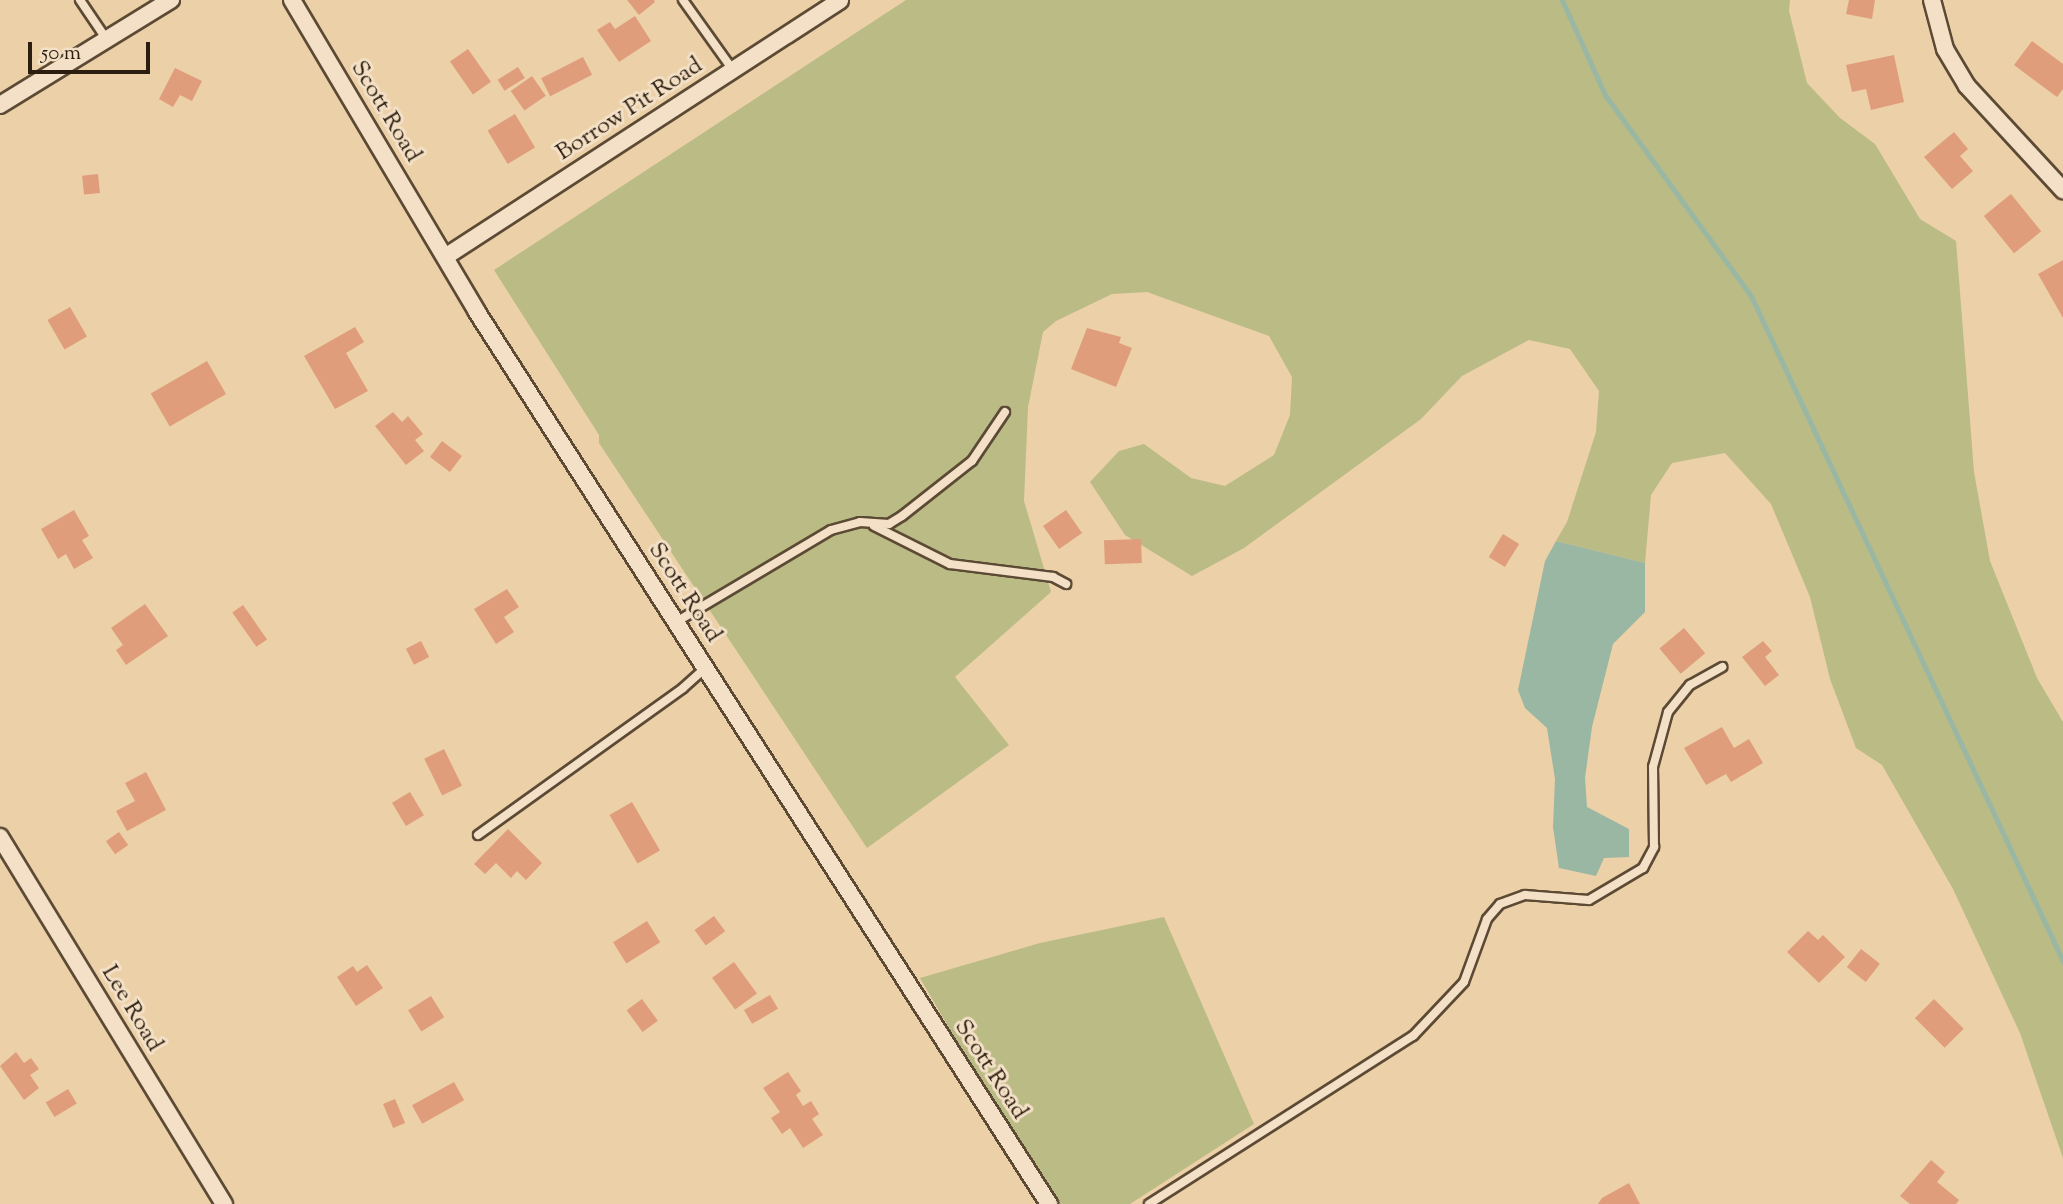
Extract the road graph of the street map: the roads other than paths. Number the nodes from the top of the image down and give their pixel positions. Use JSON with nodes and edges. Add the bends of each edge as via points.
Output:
{"nodes":[{"id":1,"x":80,"y":0,"type":"edge"},
{"id":2,"x":171,"y":0,"type":"edge"},
{"id":3,"x":292,"y":0,"type":"edge"},
{"id":4,"x":683,"y":0,"type":"edge"},
{"id":5,"x":840,"y":0,"type":"edge"},
{"id":6,"x":1932,"y":0,"type":"edge"},
{"id":7,"x":107,"y":40,"type":"junction"},
{"id":8,"x":733,"y":70,"type":"junction"},
{"id":9,"x":0,"y":105,"type":"edge"},
{"id":10,"x":2063,"y":190,"type":"edge"},
{"id":11,"x":445,"y":257,"type":"junction"},
{"id":12,"x":1005,"y":412,"type":"dead end"},
{"id":13,"x":872,"y":524,"type":"junction"},
{"id":14,"x":1066,"y":584,"type":"dead end"},
{"id":15,"x":675,"y":622,"type":"junction"},
{"id":16,"x":1721,"y":667,"type":"dead end"},
{"id":17,"x":705,"y":668,"type":"junction"},
{"id":18,"x":478,"y":835,"type":"dead end"},
{"id":19,"x":0,"y":837,"type":"edge"},
{"id":20,"x":224,"y":1204,"type":"edge"},
{"id":21,"x":1049,"y":1204,"type":"edge"},
{"id":22,"x":1149,"y":1204,"type":"edge"}],
"edges":[{"from":1,"to":7,"type":"lane"},
{"from":2,"to":7,"type":"street"},
{"from":3,"to":11,"type":"street","name":"Scott Road"},
{"from":4,"to":8,"type":"lane"},
{"from":5,"to":8,"type":"street","name":"Borrow Pit Road"},
{"from":6,"to":10,"type":"street","via":[[1945,49],[1966,86]]},
{"from":7,"to":9,"type":"street"},
{"from":8,"to":11,"type":"street","name":"Borrow Pit Road"},
{"from":11,"to":15,"type":"street","name":"Scott Road"},
{"from":12,"to":13,"type":"lane","via":[[972,461],[902,516],[889,524]]},
{"from":13,"to":14,"type":"lane","via":[[950,564],[1053,577]]},
{"from":13,"to":15,"type":"lane","via":[[860,522],[831,530]]},
{"from":15,"to":17,"type":"street","name":"Scott Road"},
{"from":16,"to":22,"type":"lane","via":[[1690,685],[1668,712],[1653,766],[1654,846],[1636,875],[1589,900],[1525,895],[1500,904],[1487,919],[1464,982],[1413,1036]]},
{"from":17,"to":18,"type":"lane"},
{"from":17,"to":21,"type":"street","name":"Scott Road"},
{"from":19,"to":20,"type":"street","name":"Lee Road"}]}
